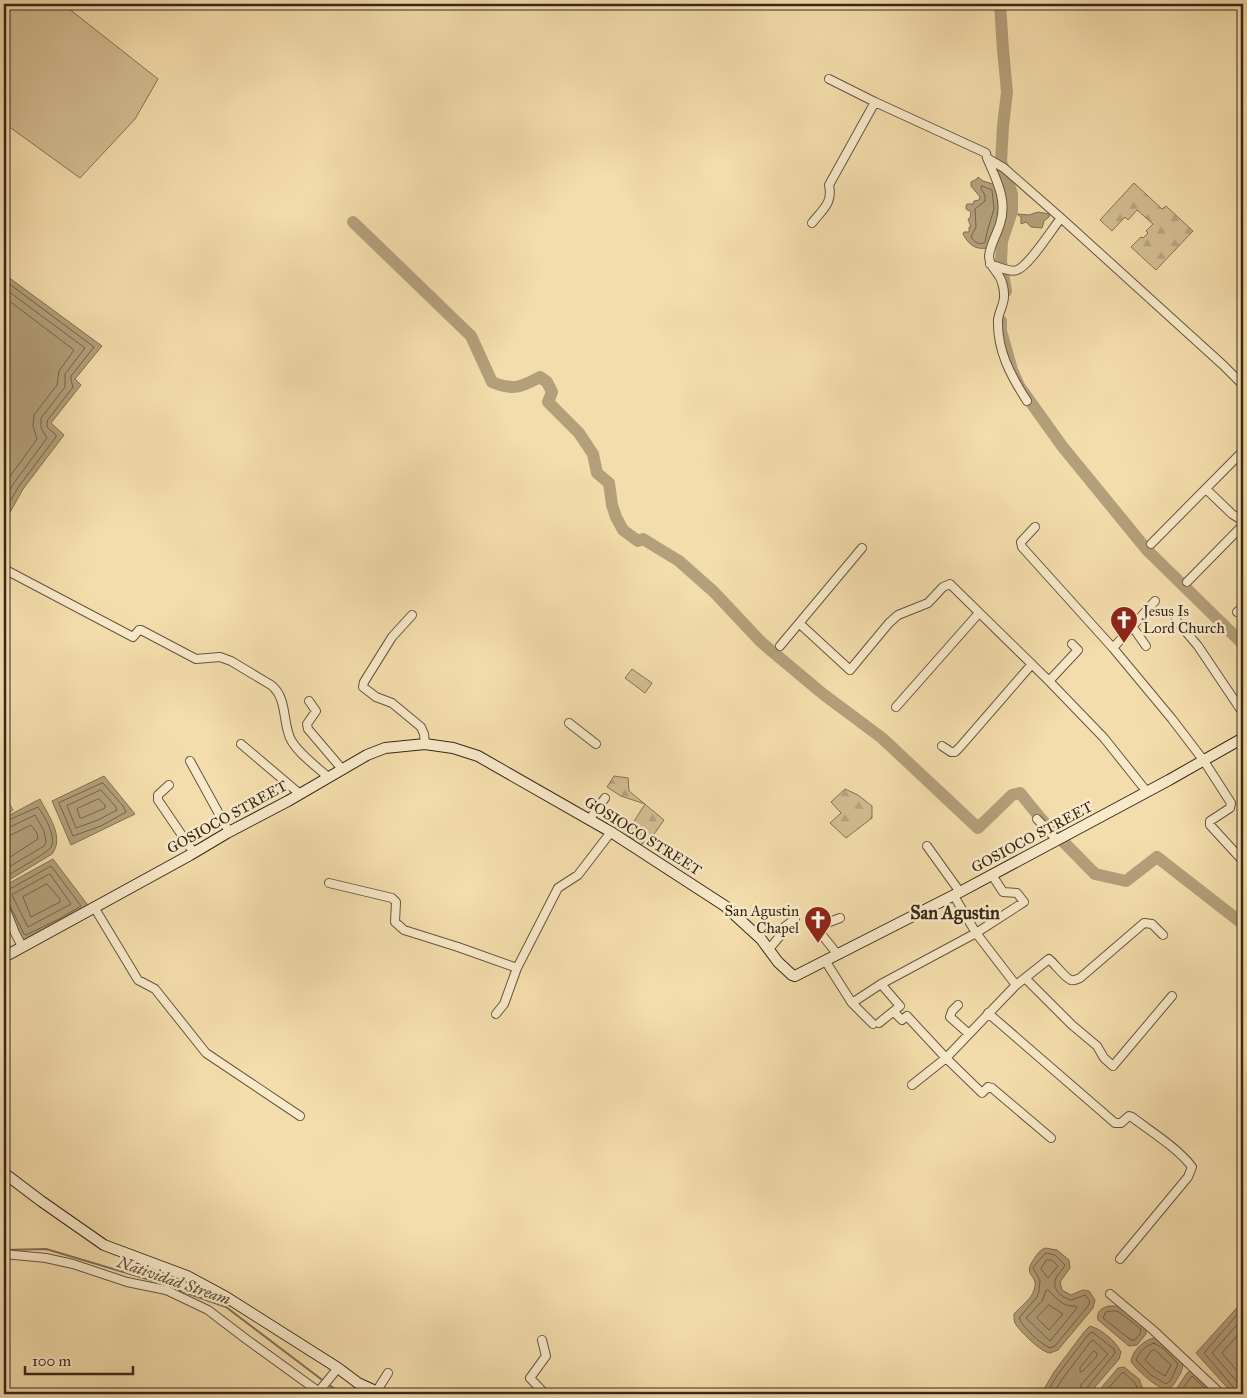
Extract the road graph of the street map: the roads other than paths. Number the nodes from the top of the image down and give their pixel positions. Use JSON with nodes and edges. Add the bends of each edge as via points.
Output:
{"nodes":[{"id":1,"x":829,"y":79,"type":"dead end"},
{"id":2,"x":875,"y":102,"type":"junction"},
{"id":3,"x":990,"y":159,"type":"junction"},
{"id":4,"x":1061,"y":218,"type":"junction"},
{"id":5,"x":812,"y":223,"type":"dead end"},
{"id":6,"x":990,"y":264,"type":"junction"},
{"id":7,"x":1243,"y":386,"type":"edge"},
{"id":8,"x":1027,"y":402,"type":"dead end"},
{"id":9,"x":1243,"y":451,"type":"edge"},
{"id":10,"x":1206,"y":489,"type":"junction"},
{"id":11,"x":1243,"y":521,"type":"edge"},
{"id":12,"x":1243,"y":525,"type":"edge"},
{"id":13,"x":1035,"y":527,"type":"dead end"},
{"id":14,"x":1151,"y":544,"type":"dead end"},
{"id":15,"x":862,"y":548,"type":"dead end"},
{"id":16,"x":4,"y":569,"type":"edge"},
{"id":17,"x":1187,"y":582,"type":"dead end"},
{"id":18,"x":1155,"y":601,"type":"dead end"},
{"id":19,"x":980,"y":613,"type":"junction"},
{"id":20,"x":412,"y":615,"type":"dead end"},
{"id":21,"x":1176,"y":620,"type":"dead end"},
{"id":22,"x":800,"y":624,"type":"junction"},
{"id":23,"x":1132,"y":626,"type":"junction"},
{"id":24,"x":1072,"y":644,"type":"dead end"},
{"id":25,"x":780,"y":646,"type":"dead end"},
{"id":26,"x":1146,"y":646,"type":"dead end"},
{"id":27,"x":1113,"y":648,"type":"junction"},
{"id":28,"x":1032,"y":664,"type":"junction"},
{"id":29,"x":1049,"y":681,"type":"junction"},
{"id":30,"x":309,"y":702,"type":"dead end"},
{"id":31,"x":896,"y":707,"type":"dead end"},
{"id":32,"x":1243,"y":713,"type":"edge"},
{"id":33,"x":569,"y":723,"type":"dead end"},
{"id":34,"x":1243,"y":738,"type":"edge"},
{"id":35,"x":241,"y":744,"type":"dead end"},
{"id":36,"x":425,"y":744,"type":"junction"},
{"id":37,"x":596,"y":744,"type":"dead end"},
{"id":38,"x":942,"y":746,"type":"dead end"},
{"id":39,"x":190,"y":761,"type":"dead end"},
{"id":40,"x":1204,"y":761,"type":"junction"},
{"id":41,"x":342,"y":768,"type":"junction"},
{"id":42,"x":328,"y":777,"type":"junction"},
{"id":43,"x":169,"y":785,"type":"dead end"},
{"id":44,"x":1147,"y":792,"type":"junction"},
{"id":45,"x":300,"y":794,"type":"junction"},
{"id":46,"x":604,"y":798,"type":"dead end"},
{"id":47,"x":1037,"y":819,"type":"dead end"},
{"id":48,"x":589,"y":820,"type":"junction"},
{"id":49,"x":229,"y":832,"type":"junction"},
{"id":50,"x":611,"y":832,"type":"junction"},
{"id":51,"x":1060,"y":839,"type":"junction"},
{"id":52,"x":927,"y":846,"type":"dead end"},
{"id":53,"x":194,"y":853,"type":"junction"},
{"id":54,"x":1243,"y":862,"type":"edge"},
{"id":55,"x":992,"y":875,"type":"junction"},
{"id":56,"x":329,"y":883,"type":"dead end"},
{"id":57,"x":957,"y":894,"type":"junction"},
{"id":58,"x":4,"y":905,"type":"edge"},
{"id":59,"x":94,"y":907,"type":"junction"},
{"id":60,"x":840,"y":918,"type":"dead end"},
{"id":61,"x":795,"y":919,"type":"dead end"},
{"id":62,"x":976,"y":933,"type":"junction"},
{"id":63,"x":1163,"y":935,"type":"dead end"},
{"id":64,"x":22,"y":946,"type":"junction"},
{"id":65,"x":769,"y":949,"type":"junction"},
{"id":66,"x":838,"y":955,"type":"junction"},
{"id":67,"x":4,"y":957,"type":"edge"},
{"id":68,"x":826,"y":962,"type":"junction"},
{"id":69,"x":518,"y":968,"type":"junction"},
{"id":70,"x":1025,"y":978,"type":"junction"},
{"id":71,"x":881,"y":984,"type":"junction"},
{"id":72,"x":1016,"y":985,"type":"junction"},
{"id":73,"x":1172,"y":996,"type":"dead end"},
{"id":74,"x":852,"y":1003,"type":"junction"},
{"id":75,"x":958,"y":1005,"type":"dead end"},
{"id":76,"x":894,"y":1012,"type":"junction"},
{"id":77,"x":988,"y":1013,"type":"junction"},
{"id":78,"x":496,"y":1014,"type":"dead end"},
{"id":79,"x":969,"y":1034,"type":"junction"},
{"id":80,"x":946,"y":1058,"type":"junction"},
{"id":81,"x":912,"y":1085,"type":"dead end"},
{"id":82,"x":300,"y":1116,"type":"dead end"},
{"id":83,"x":1051,"y":1138,"type":"dead end"},
{"id":84,"x":4,"y":1173,"type":"edge"},
{"id":85,"x":4,"y":1254,"type":"edge"},
{"id":86,"x":1120,"y":1259,"type":"dead end"},
{"id":87,"x":1110,"y":1294,"type":"dead end"},
{"id":88,"x":542,"y":1340,"type":"dead end"},
{"id":89,"x":338,"y":1368,"type":"junction"},
{"id":90,"x":388,"y":1373,"type":"dead end"},
{"id":91,"x":322,"y":1390,"type":"edge"},
{"id":92,"x":379,"y":1393,"type":"edge"},
{"id":93,"x":545,"y":1394,"type":"edge"},
{"id":94,"x":1221,"y":1394,"type":"edge"}],
"edges":[{"from":1,"to":2,"type":"street"},
{"from":2,"to":3,"type":"street","via":[[986,153]]},
{"from":2,"to":5,"type":"street","via":[[829,185],[829,202]]},
{"from":3,"to":4,"type":"street"},
{"from":3,"to":6,"type":"street","via":[[1003,203],[1001,223],[989,255]]},
{"from":4,"to":6,"type":"street","via":[[1018,270]]},
{"from":4,"to":7,"type":"street","via":[[1223,364]]},
{"from":6,"to":8,"type":"street","via":[[1000,277],[1004,294],[998,318],[1000,347],[1009,373]]},
{"from":9,"to":10,"type":"street"},
{"from":10,"to":11,"type":"street"},
{"from":10,"to":14,"type":"street"},
{"from":12,"to":17,"type":"street"},
{"from":13,"to":27,"type":"street","via":[[1021,542],[1022,548]]},
{"from":15,"to":22,"type":"street"},
{"from":16,"to":42,"type":"street","via":[[133,637],[142,630],[196,659],[220,657],[271,685],[280,697],[292,743]]},
{"from":18,"to":23,"type":"street"},
{"from":19,"to":22,"type":"street","via":[[950,584],[943,587],[928,602],[898,615],[889,623],[850,670]]},
{"from":19,"to":28,"type":"street"},
{"from":19,"to":31,"type":"street"},
{"from":20,"to":36,"type":"street","via":[[392,637],[364,687],[376,698],[392,703],[421,727]]},
{"from":21,"to":32,"type":"street","via":[[1198,646]]},
{"from":22,"to":25,"type":"street"},
{"from":23,"to":26,"type":"street"},
{"from":23,"to":27,"type":"street"},
{"from":24,"to":29,"type":"street","via":[[1078,650]]},
{"from":27,"to":40,"type":"street"},
{"from":28,"to":29,"type":"street"},
{"from":28,"to":38,"type":"street","via":[[955,752]]},
{"from":29,"to":44,"type":"street","via":[[1118,753]]},
{"from":30,"to":41,"type":"street","via":[[316,711],[307,728]]},
{"from":33,"to":37,"type":"street"},
{"from":34,"to":40,"type":"street","name":"GOSIOCO STREET"},
{"from":35,"to":45,"type":"street"},
{"from":36,"to":41,"type":"street","name":"GOSIOCO STREET","via":[[385,748]]},
{"from":36,"to":48,"type":"street","name":"GOSIOCO STREET","via":[[478,756]]},
{"from":39,"to":49,"type":"street"},
{"from":40,"to":44,"type":"street","name":"GOSIOCO STREET"},
{"from":40,"to":54,"type":"street","via":[[1231,803],[1230,808],[1210,825]]},
{"from":41,"to":42,"type":"street","name":"GOSIOCO STREET"},
{"from":42,"to":45,"type":"street","name":"GOSIOCO STREET"},
{"from":43,"to":53,"type":"street","via":[[158,795],[158,800]]},
{"from":44,"to":51,"type":"street","name":"GOSIOCO STREET"},
{"from":45,"to":49,"type":"street","name":"GOSIOCO STREET"},
{"from":46,"to":48,"type":"street"},
{"from":47,"to":51,"type":"street"},
{"from":48,"to":50,"type":"street","name":"GOSIOCO STREET"},
{"from":49,"to":53,"type":"street","name":"GOSIOCO STREET"},
{"from":50,"to":65,"type":"street","name":"GOSIOCO STREET","via":[[725,906]]},
{"from":50,"to":69,"type":"street","via":[[578,875],[558,888]]},
{"from":51,"to":55,"type":"street","name":"GOSIOCO STREET"},
{"from":52,"to":57,"type":"street"},
{"from":53,"to":59,"type":"street","name":"GOSIOCO STREET"},
{"from":55,"to":57,"type":"street","name":"GOSIOCO STREET"},
{"from":55,"to":62,"type":"street","via":[[1003,892],[1017,893],[1024,902]]},
{"from":56,"to":69,"type":"street","via":[[392,898],[396,902],[395,922],[404,930]]},
{"from":57,"to":62,"type":"street"},
{"from":57,"to":66,"type":"street","name":"GOSIOCO STREET"},
{"from":58,"to":64,"type":"street"},
{"from":59,"to":64,"type":"street","name":"GOSIOCO STREET"},
{"from":59,"to":82,"type":"street","via":[[138,980],[155,989],[206,1054]]},
{"from":60,"to":66,"type":"street","via":[[822,925],[820,930]]},
{"from":61,"to":65,"type":"street","via":[[782,929]]},
{"from":62,"to":71,"type":"street"},
{"from":62,"to":72,"type":"street"},
{"from":63,"to":70,"type":"street","via":[[1152,924],[1144,923],[1077,979],[1071,980],[1049,959]]},
{"from":64,"to":67,"type":"street","name":"GOSIOCO STREET"},
{"from":65,"to":68,"type":"street","name":"GOSIOCO STREET","via":[[778,962],[796,976]]},
{"from":66,"to":68,"type":"street","name":"GOSIOCO STREET"},
{"from":68,"to":74,"type":"street"},
{"from":69,"to":78,"type":"street","via":[[504,1004]]},
{"from":70,"to":72,"type":"street"},
{"from":70,"to":73,"type":"street","via":[[1097,1046],[1113,1066]]},
{"from":71,"to":74,"type":"street"},
{"from":71,"to":76,"type":"street","via":[[900,1006]]},
{"from":72,"to":77,"type":"street"},
{"from":74,"to":76,"type":"street","via":[[876,1023]]},
{"from":75,"to":79,"type":"street","via":[[950,1017]]},
{"from":76,"to":80,"type":"street","via":[[902,1020],[907,1016]]},
{"from":77,"to":79,"type":"street"},
{"from":77,"to":86,"type":"street","via":[[1115,1123],[1132,1117],[1192,1167],[1188,1177]]},
{"from":79,"to":80,"type":"street"},
{"from":80,"to":81,"type":"street"},
{"from":80,"to":83,"type":"street","via":[[981,1092],[992,1088]]},
{"from":84,"to":89,"type":"street","via":[[104,1245],[187,1276]]},
{"from":85,"to":91,"type":"street","via":[[46,1258],[166,1290],[208,1310]]},
{"from":87,"to":94,"type":"street"},
{"from":88,"to":93,"type":"street","via":[[546,1356],[530,1378]]},
{"from":89,"to":91,"type":"street"},
{"from":89,"to":92,"type":"street"},
{"from":90,"to":92,"type":"street"}]}
